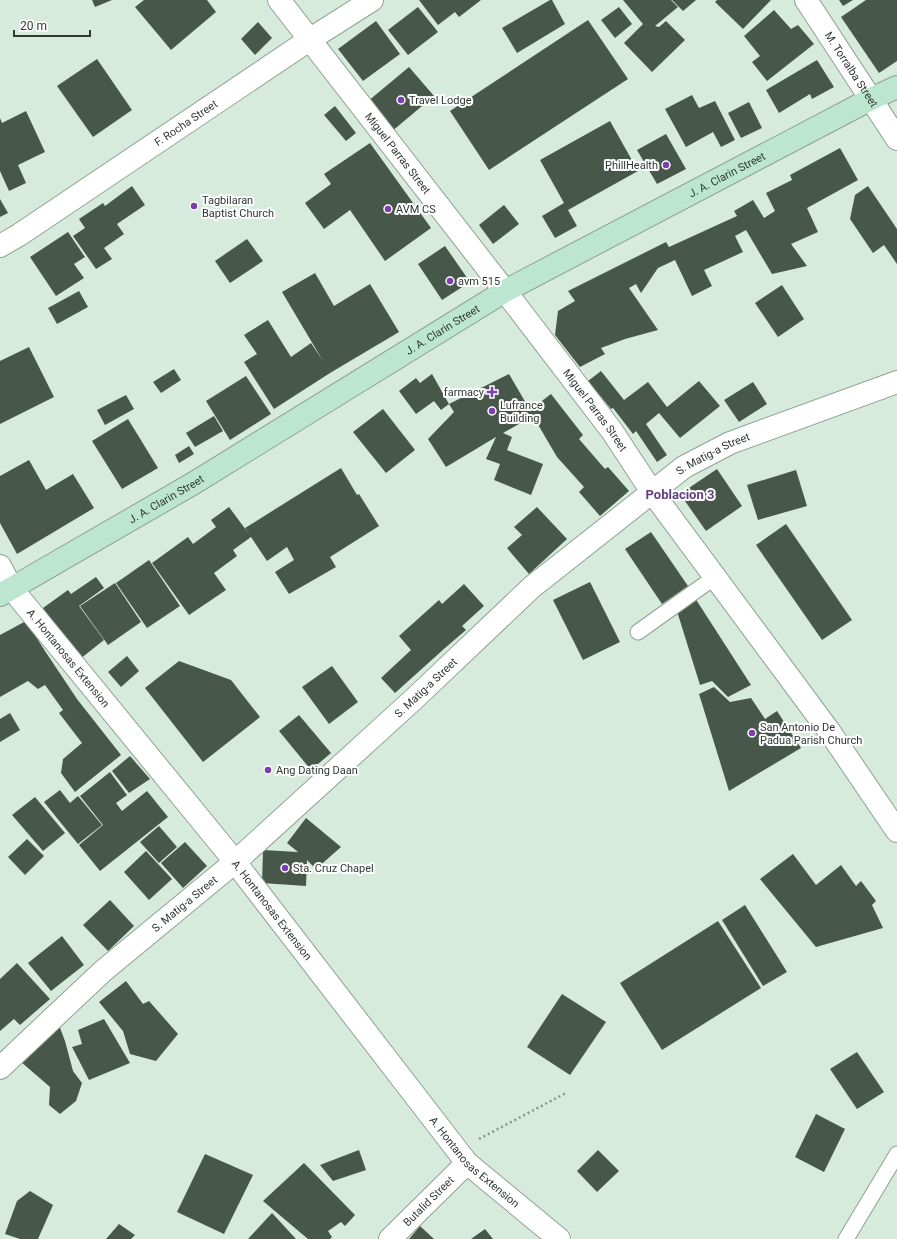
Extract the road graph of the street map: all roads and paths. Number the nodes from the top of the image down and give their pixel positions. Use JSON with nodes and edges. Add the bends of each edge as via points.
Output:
{"nodes":[{"id":1,"x":279,"y":0,"type":"edge"},
{"id":2,"x":372,"y":0,"type":"edge"},
{"id":3,"x":806,"y":0,"type":"edge"},
{"id":4,"x":309,"y":40,"type":"junction"},
{"id":5,"x":897,"y":88,"type":"edge"},
{"id":6,"x":871,"y":99,"type":"junction"},
{"id":7,"x":897,"y":139,"type":"edge"},
{"id":8,"x":0,"y":246,"type":"edge"},
{"id":9,"x":505,"y":291,"type":"junction"},
{"id":10,"x":897,"y":382,"type":"edge"},
{"id":11,"x":652,"y":492,"type":"junction"},
{"id":12,"x":0,"y":566,"type":"edge"},
{"id":13,"x":715,"y":577,"type":"junction"},
{"id":14,"x":6,"y":592,"type":"edge"},
{"id":15,"x":638,"y":632,"type":"dead end"},
{"id":16,"x":897,"y":831,"type":"edge"},
{"id":17,"x":235,"y":862,"type":"junction"},
{"id":18,"x":0,"y":1068,"type":"edge"},
{"id":19,"x":566,"y":1093,"type":"dead end"},
{"id":20,"x":897,"y":1154,"type":"edge"},
{"id":21,"x":462,"y":1157,"type":"junction"},
{"id":22,"x":390,"y":1239,"type":"edge"},
{"id":23,"x":558,"y":1239,"type":"edge"},
{"id":24,"x":846,"y":1239,"type":"edge"}],
"edges":[{"from":1,"to":4,"type":"street","name":"Miguel Parras Street"},
{"from":2,"to":4,"type":"street","name":"F. Rocha Street"},
{"from":3,"to":6,"type":"street","name":"M. Torralba Street"},
{"from":4,"to":8,"type":"street","name":"F. Rocha Street"},
{"from":4,"to":9,"type":"street","name":"Miguel Parras Street"},
{"from":5,"to":6,"type":"main road","name":"J. A. Clarin Street"},
{"from":6,"to":7,"type":"street","name":"M. Torralba Street"},
{"from":6,"to":9,"type":"main road","name":"J. A. Clarin Street"},
{"from":9,"to":11,"type":"street","name":"Miguel Parras Street","via":[[612,431]]},
{"from":9,"to":14,"type":"main road","name":"J. A. Clarin Street","via":[[194,483]]},
{"from":10,"to":11,"type":"street","name":"S. Matig-a Street","via":[[730,443],[684,467]]},
{"from":11,"to":13,"type":"street","name":"Miguel Parras Street"},
{"from":11,"to":17,"type":"street","name":"S. Matig-a Street","via":[[532,587]]},
{"from":12,"to":14,"type":"street","name":"A. Hontanosas Extension"},
{"from":13,"to":15,"type":"lane"},
{"from":13,"to":16,"type":"street","name":"Miguel Parras Street","via":[[829,731]]},
{"from":14,"to":17,"type":"street","name":"A. Hontanosas Extension"},
{"from":17,"to":18,"type":"street","name":"S. Matig-a Street","via":[[103,971]]},
{"from":17,"to":21,"type":"street","name":"A. Hontanosas Extension"},
{"from":19,"to":21,"type":"path"},
{"from":20,"to":24,"type":"lane"},
{"from":21,"to":22,"type":"street","name":"Butalid Street"},
{"from":21,"to":23,"type":"street","name":"A. Hontanosas Extension"}]}
